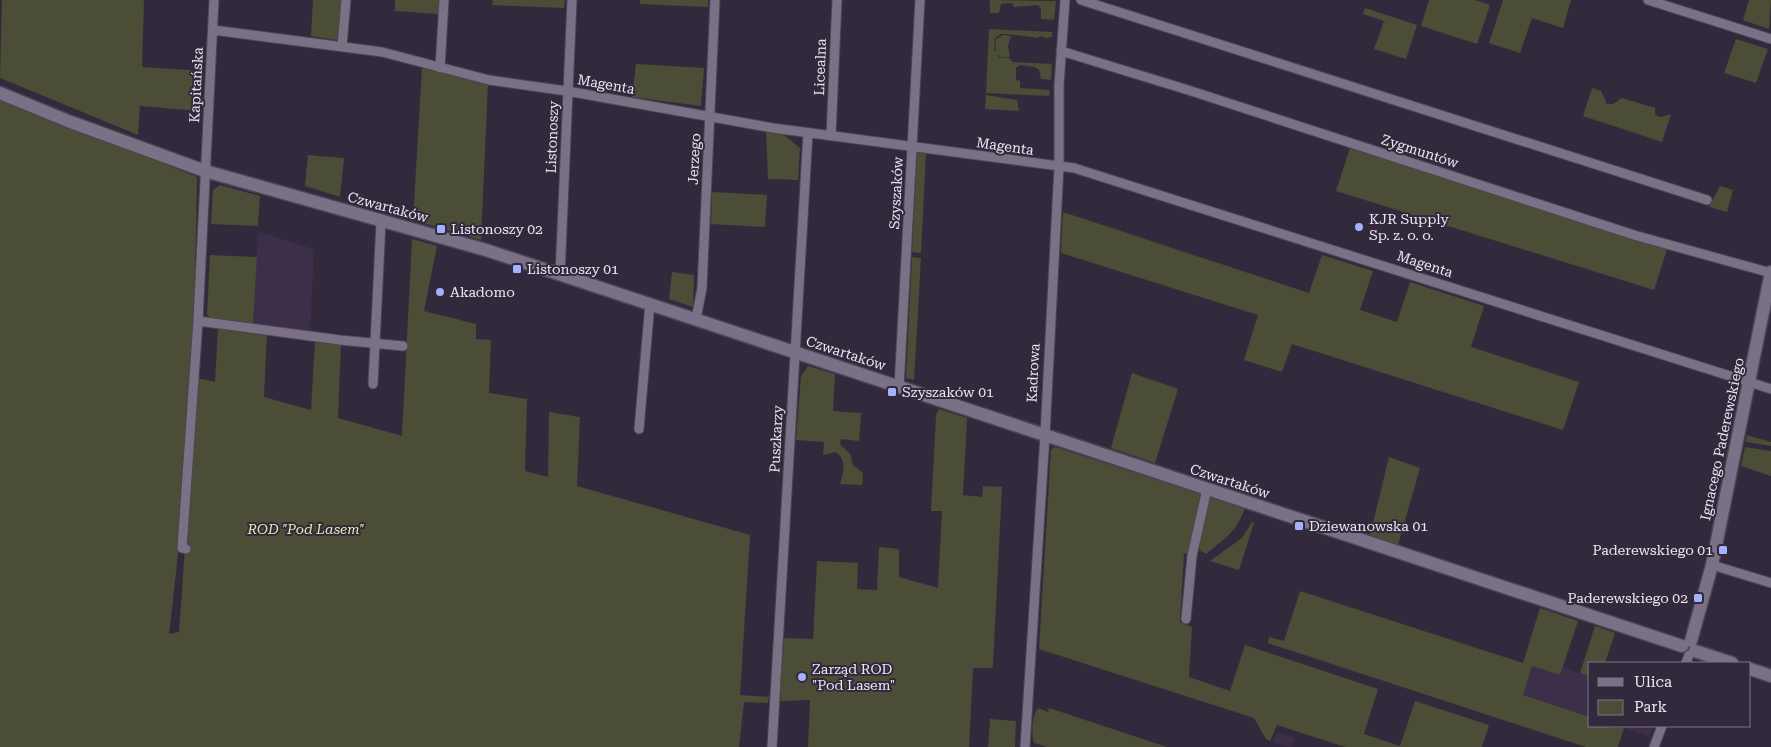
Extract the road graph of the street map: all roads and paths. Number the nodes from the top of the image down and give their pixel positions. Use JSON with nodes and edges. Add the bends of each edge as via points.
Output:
{"nodes":[{"id":1,"x":214,"y":0,"type":"edge"},
{"id":2,"x":346,"y":0,"type":"edge"},
{"id":3,"x":444,"y":0,"type":"edge"},
{"id":4,"x":572,"y":0,"type":"edge"},
{"id":5,"x":715,"y":0,"type":"edge"},
{"id":6,"x":837,"y":0,"type":"edge"},
{"id":7,"x":920,"y":0,"type":"edge"},
{"id":8,"x":1065,"y":0,"type":"edge"},
{"id":9,"x":1081,"y":0,"type":"edge"},
{"id":10,"x":1648,"y":0,"type":"edge"},
{"id":11,"x":213,"y":30,"type":"junction"},
{"id":12,"x":1771,"y":38,"type":"edge"},
{"id":13,"x":342,"y":46,"type":"junction"},
{"id":14,"x":1061,"y":51,"type":"junction"},
{"id":15,"x":440,"y":68,"type":"junction"},
{"id":16,"x":567,"y":91,"type":"junction"},
{"id":17,"x":0,"y":93,"type":"edge"},
{"id":18,"x":710,"y":116,"type":"junction"},
{"id":19,"x":808,"y":133,"type":"junction"},
{"id":20,"x":831,"y":136,"type":"junction"},
{"id":21,"x":912,"y":147,"type":"junction"},
{"id":22,"x":1059,"y":166,"type":"junction"},
{"id":23,"x":205,"y":171,"type":"junction"},
{"id":24,"x":1707,"y":200,"type":"dead end"},
{"id":25,"x":382,"y":222,"type":"junction"},
{"id":26,"x":1771,"y":273,"type":"edge"},
{"id":27,"x":560,"y":274,"type":"junction"},
{"id":28,"x":650,"y":303,"type":"junction"},
{"id":29,"x":696,"y":319,"type":"junction"},
{"id":30,"x":198,"y":321,"type":"junction"},
{"id":31,"x":375,"y":344,"type":"junction"},
{"id":32,"x":403,"y":346,"type":"dead end"},
{"id":33,"x":795,"y":352,"type":"junction"},
{"id":34,"x":1749,"y":382,"type":"junction"},
{"id":35,"x":373,"y":384,"type":"dead end"},
{"id":36,"x":899,"y":387,"type":"junction"},
{"id":37,"x":1771,"y":389,"type":"edge"},
{"id":38,"x":639,"y":429,"type":"dead end"},
{"id":39,"x":1045,"y":435,"type":"junction"},
{"id":40,"x":1206,"y":489,"type":"junction"},
{"id":41,"x":186,"y":549,"type":"dead end"},
{"id":42,"x":1712,"y":565,"type":"junction"},
{"id":43,"x":1771,"y":584,"type":"edge"},
{"id":44,"x":1186,"y":619,"type":"dead end"},
{"id":45,"x":1688,"y":651,"type":"edge"},
{"id":46,"x":1728,"y":662,"type":"edge"},
{"id":47,"x":1751,"y":669,"type":"edge"},
{"id":48,"x":1771,"y":676,"type":"edge"},
{"id":49,"x":1662,"y":727,"type":"edge"},
{"id":50,"x":772,"y":747,"type":"edge"},
{"id":51,"x":1025,"y":747,"type":"edge"},
{"id":52,"x":1654,"y":747,"type":"edge"}],
"edges":[{"from":1,"to":11,"type":"street","name":"Kapitańska"},
{"from":2,"to":13,"type":"street"},
{"from":3,"to":15,"type":"street"},
{"from":4,"to":16,"type":"street","name":"Listonoszy"},
{"from":5,"to":18,"type":"street","name":"Jerzego"},
{"from":6,"to":20,"type":"street","name":"Licealna"},
{"from":7,"to":21,"type":"street","name":"Szyszaków"},
{"from":8,"to":14,"type":"street","name":"Kadrowa"},
{"from":9,"to":24,"type":"street"},
{"from":10,"to":12,"type":"street"},
{"from":11,"to":13,"type":"street","name":"Magenta"},
{"from":11,"to":23,"type":"street","name":"Kapitańska"},
{"from":13,"to":15,"type":"street","name":"Magenta","via":[[382,52]]},
{"from":14,"to":22,"type":"street","name":"Kadrowa"},
{"from":14,"to":26,"type":"street","name":"Zygmuntów","via":[[1634,235]]},
{"from":15,"to":16,"type":"street","name":"Magenta","via":[[489,80]]},
{"from":16,"to":18,"type":"street","name":"Magenta"},
{"from":16,"to":27,"type":"street","name":"Listonoszy"},
{"from":17,"to":23,"type":"street","name":"Czwartaków"},
{"from":18,"to":19,"type":"street","name":"Magenta"},
{"from":18,"to":29,"type":"street","name":"Jerzego","via":[[702,288]]},
{"from":19,"to":20,"type":"street","name":"Magenta"},
{"from":19,"to":33,"type":"street","name":"Puszkarzy"},
{"from":20,"to":21,"type":"street","name":"Magenta"},
{"from":21,"to":22,"type":"street","name":"Magenta"},
{"from":21,"to":36,"type":"street","name":"Szyszaków"},
{"from":22,"to":34,"type":"street","name":"Magenta","via":[[1074,168]]},
{"from":22,"to":39,"type":"street","name":"Kadrowa"},
{"from":23,"to":25,"type":"street","name":"Czwartaków"},
{"from":23,"to":30,"type":"street","name":"Kapitańska"},
{"from":25,"to":27,"type":"street","name":"Czwartaków"},
{"from":25,"to":31,"type":"street"},
{"from":26,"to":34,"type":"street","name":"Ignacego Paderewskiego"},
{"from":27,"to":28,"type":"street","name":"Czwartaków"},
{"from":28,"to":29,"type":"street","name":"Czwartaków"},
{"from":28,"to":38,"type":"street"},
{"from":29,"to":33,"type":"street","name":"Czwartaków"},
{"from":30,"to":31,"type":"street"},
{"from":30,"to":41,"type":"street","name":"Kapitańska","via":[[182,548]]},
{"from":31,"to":32,"type":"street"},
{"from":31,"to":35,"type":"street"},
{"from":33,"to":36,"type":"street","name":"Czwartaków"},
{"from":33,"to":50,"type":"street","name":"Puszkarzy"},
{"from":34,"to":37,"type":"street","name":"Magenta"},
{"from":34,"to":42,"type":"street","name":"Ignacego Paderewskiego"},
{"from":36,"to":39,"type":"street","name":"Czwartaków"},
{"from":39,"to":40,"type":"street","name":"Czwartaków"},
{"from":39,"to":51,"type":"street","name":"Kadrowa"},
{"from":40,"to":44,"type":"street","via":[[1192,556]]},
{"from":40,"to":45,"type":"street","name":"Czwartaków"},
{"from":42,"to":43,"type":"street"},
{"from":42,"to":45,"type":"street","name":"Ignacego Paderewskiego"},
{"from":45,"to":46,"type":"street","name":"Czwartaków"},
{"from":47,"to":48,"type":"street"},
{"from":49,"to":52,"type":"street"}]}
